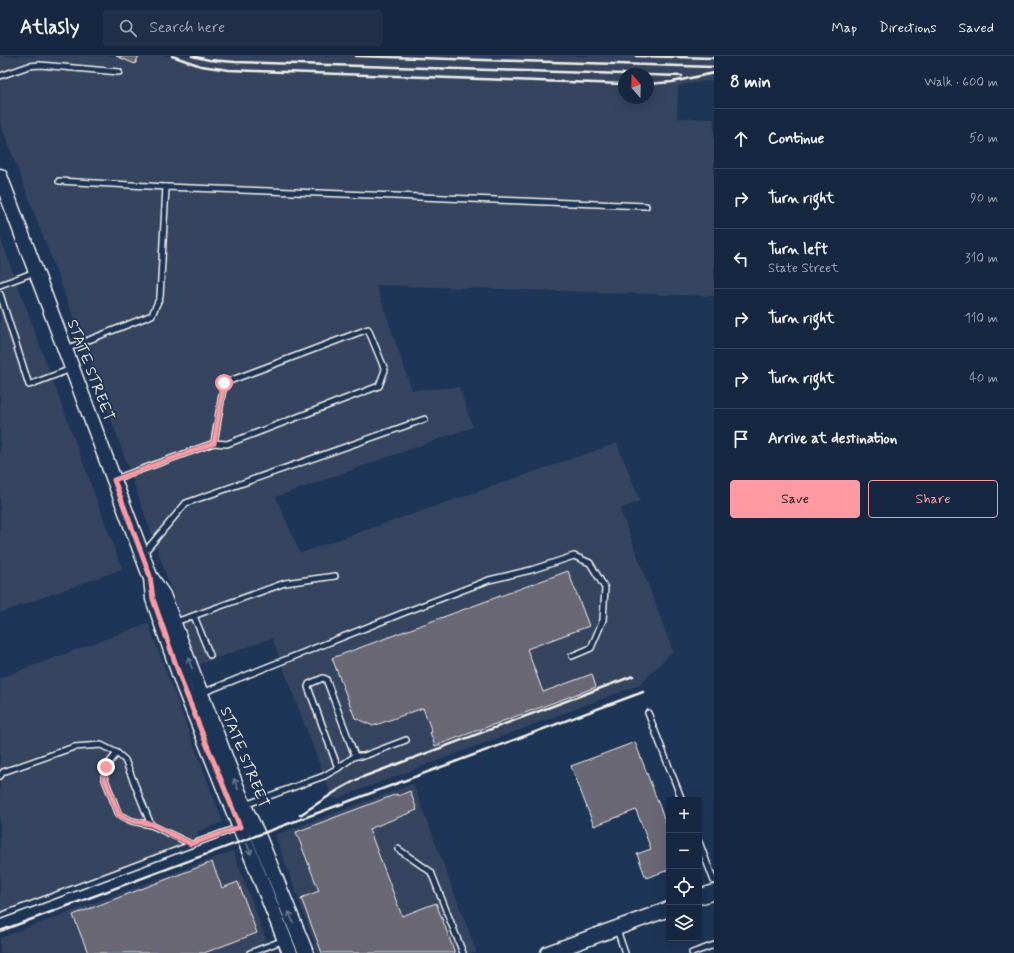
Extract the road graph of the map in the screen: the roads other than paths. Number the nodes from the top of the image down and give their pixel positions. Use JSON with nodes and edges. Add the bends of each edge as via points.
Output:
{"nodes":[{"id":1,"x":119,"y":72,"type":"dead end"},
{"id":2,"x":0,"y":76,"type":"edge"},
{"id":3,"x":0,"y":176,"type":"edge"},
{"id":4,"x":60,"y":181,"type":"dead end"},
{"id":5,"x":166,"y":187,"type":"junction"},
{"id":6,"x":646,"y":206,"type":"dead end"},
{"id":7,"x":36,"y":272,"type":"junction"},
{"id":8,"x":0,"y":285,"type":"edge"},
{"id":9,"x":0,"y":294,"type":"edge"},
{"id":10,"x":65,"y":350,"type":"junction"},
{"id":11,"x":72,"y":369,"type":"junction"},
{"id":12,"x":425,"y":419,"type":"dead end"},
{"id":13,"x":214,"y":443,"type":"junction"},
{"id":14,"x":114,"y":480,"type":"junction"},
{"id":15,"x":143,"y":555,"type":"junction"},
{"id":16,"x":150,"y":576,"type":"junction"},
{"id":17,"x":335,"y":576,"type":"dead end"},
{"id":18,"x":193,"y":616,"type":"junction"},
{"id":19,"x":174,"y":623,"type":"junction"},
{"id":20,"x":210,"y":655,"type":"dead end"},
{"id":21,"x":572,"y":656,"type":"dead end"},
{"id":22,"x":201,"y":693,"type":"junction"},
{"id":23,"x":648,"y":713,"type":"dead end"},
{"id":24,"x":406,"y":740,"type":"dead end"},
{"id":25,"x":116,"y":753,"type":"junction"},
{"id":26,"x":355,"y":756,"type":"junction"},
{"id":27,"x":338,"y":768,"type":"junction"},
{"id":28,"x":0,"y":776,"type":"edge"},
{"id":29,"x":681,"y":797,"type":"edge"},
{"id":30,"x":244,"y":806,"type":"junction"},
{"id":31,"x":151,"y":824,"type":"junction"},
{"id":32,"x":240,"y":827,"type":"junction"},
{"id":33,"x":191,"y":844,"type":"junction"},
{"id":34,"x":398,"y":849,"type":"dead end"},
{"id":35,"x":702,"y":850,"type":"edge"},
{"id":36,"x":714,"y":881,"type":"edge"},
{"id":37,"x":714,"y":892,"type":"edge"},
{"id":38,"x":702,"y":896,"type":"edge"},
{"id":39,"x":666,"y":909,"type":"edge"},
{"id":40,"x":1,"y":914,"type":"edge"},
{"id":41,"x":616,"y":928,"type":"junction"},
{"id":42,"x":714,"y":945,"type":"edge"},
{"id":43,"x":288,"y":946,"type":"edge"},
{"id":44,"x":260,"y":951,"type":"edge"},
{"id":45,"x":250,"y":953,"type":"edge"},
{"id":46,"x":306,"y":953,"type":"edge"},
{"id":47,"x":463,"y":953,"type":"edge"},
{"id":48,"x":548,"y":953,"type":"edge"},
{"id":49,"x":625,"y":953,"type":"edge"},
{"id":50,"x":692,"y":953,"type":"edge"}],
"edges":[{"from":1,"to":2,"type":"lane","via":[[40,65]]},
{"from":3,"to":7,"type":"street","name":"STATE STREET"},
{"from":4,"to":5,"type":"lane"},
{"from":5,"to":6,"type":"lane"},
{"from":5,"to":10,"type":"lane","via":[[160,297],[152,315]]},
{"from":7,"to":8,"type":"lane"},
{"from":7,"to":10,"type":"street","name":"STATE STREET"},
{"from":9,"to":11,"type":"lane","via":[[29,385]]},
{"from":10,"to":11,"type":"street","name":"STATE STREET"},
{"from":11,"to":14,"type":"street","name":"STATE STREET"},
{"from":12,"to":15,"type":"lane","via":[[186,503]]},
{"from":13,"to":13,"type":"lane","via":[[227,444],[379,386],[384,370],[368,328],[224,383]]},
{"from":13,"to":14,"type":"lane"},
{"from":14,"to":15,"type":"street","name":"STATE STREET"},
{"from":15,"to":16,"type":"street","name":"STATE STREET"},
{"from":16,"to":19,"type":"street","name":"STATE STREET","via":[[164,596]]},
{"from":16,"to":32,"type":"street","name":"STATE STREET","via":[[153,599],[184,688]]},
{"from":17,"to":18,"type":"lane","via":[[285,583]]},
{"from":18,"to":19,"type":"lane"},
{"from":18,"to":20,"type":"lane"},
{"from":22,"to":19,"type":"street","name":"STATE STREET","one_way":true},
{"from":21,"to":22,"type":"lane","via":[[591,648],[603,620],[605,588],[590,563],[574,556],[489,580]]},
{"from":30,"to":22,"type":"street","name":"STATE STREET","one_way":true},
{"from":23,"to":29,"type":"lane"},
{"from":24,"to":26,"type":"lane","via":[[364,756]]},
{"from":25,"to":28,"type":"lane","via":[[101,745],[74,747],[3,772]]},
{"from":25,"to":31,"type":"lane","via":[[125,760]]},
{"from":25,"to":31,"type":"lane","via":[[106,767],[104,777],[119,815],[132,821]]},
{"from":26,"to":27,"type":"lane"},
{"from":26,"to":27,"type":"lane","via":[[326,679],[309,684],[308,688]]},
{"from":27,"to":30,"type":"lane","via":[[324,776]]},
{"from":46,"to":30,"type":"street","name":"STATE STREET","one_way":true},
{"from":31,"to":33,"type":"lane"},
{"from":32,"to":33,"type":"lane"},
{"from":32,"to":43,"type":"street","name":"STATE STREET","one_way":true},
{"from":33,"to":40,"type":"lane"},
{"from":34,"to":47,"type":"lane","via":[[431,872]]},
{"from":35,"to":36,"type":"lane"},
{"from":37,"to":38,"type":"street"},
{"from":39,"to":41,"type":"street"},
{"from":41,"to":48,"type":"street"},
{"from":41,"to":49,"type":"lane"},
{"from":42,"to":50,"type":"lane"},
{"from":43,"to":44,"type":"lane"},
{"from":44,"to":45,"type":"lane"}]}
